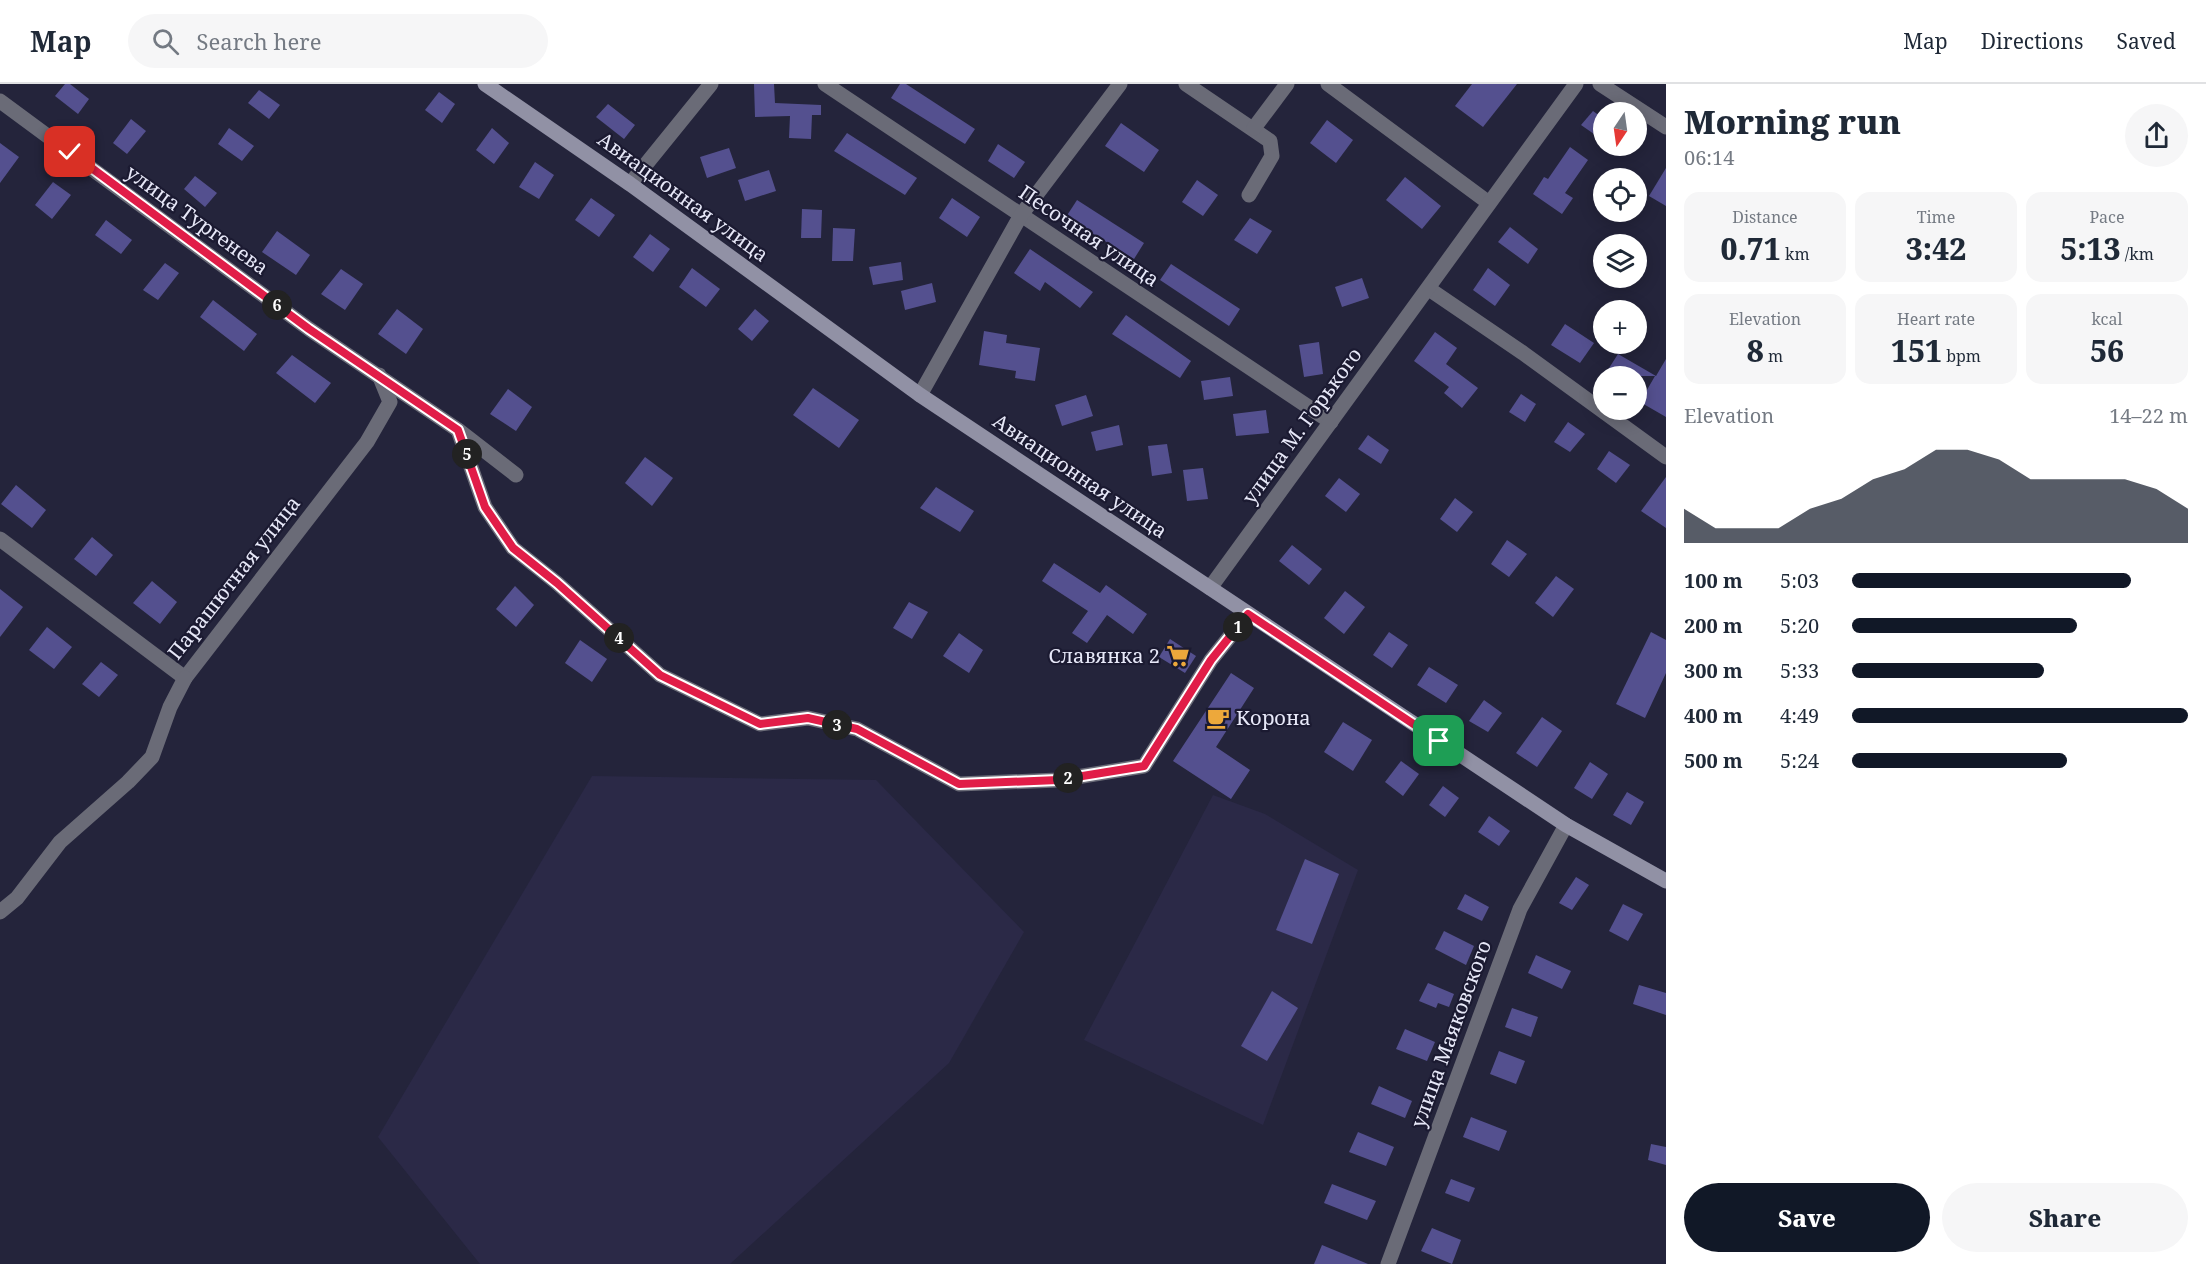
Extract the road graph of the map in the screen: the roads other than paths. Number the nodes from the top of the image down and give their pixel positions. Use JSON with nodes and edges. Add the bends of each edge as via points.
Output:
{"nodes":[{"id":1,"x":485,"y":84,"type":"edge"},
{"id":2,"x":711,"y":84,"type":"edge"},
{"id":3,"x":825,"y":84,"type":"edge"},
{"id":4,"x":1120,"y":84,"type":"edge"},
{"id":5,"x":1186,"y":84,"type":"edge"},
{"id":6,"x":1287,"y":84,"type":"edge"},
{"id":7,"x":1328,"y":84,"type":"edge"},
{"id":8,"x":1576,"y":84,"type":"edge"},
{"id":9,"x":1600,"y":84,"type":"edge"},
{"id":10,"x":0,"y":101,"type":"edge"},
{"id":11,"x":1666,"y":127,"type":"edge"},
{"id":12,"x":1254,"y":128,"type":"junction"},
{"id":13,"x":630,"y":184,"type":"junction"},
{"id":14,"x":1249,"y":195,"type":"dead end"},
{"id":15,"x":1489,"y":203,"type":"junction"},
{"id":16,"x":1021,"y":215,"type":"junction"},
{"id":17,"x":1429,"y":289,"type":"junction"},
{"id":18,"x":379,"y":375,"type":"junction"},
{"id":19,"x":920,"y":395,"type":"junction"},
{"id":20,"x":1331,"y":422,"type":"junction"},
{"id":21,"x":458,"y":430,"type":"junction"},
{"id":22,"x":1666,"y":457,"type":"edge"},
{"id":23,"x":516,"y":475,"type":"dead end"},
{"id":24,"x":0,"y":539,"type":"edge"},
{"id":25,"x":1210,"y":588,"type":"junction"},
{"id":26,"x":1248,"y":614,"type":"junction"},
{"id":27,"x":185,"y":678,"type":"junction"},
{"id":28,"x":1566,"y":825,"type":"junction"},
{"id":29,"x":1666,"y":881,"type":"edge"},
{"id":30,"x":0,"y":912,"type":"edge"},
{"id":31,"x":1388,"y":1264,"type":"edge"}],
"edges":[{"from":1,"to":13,"type":"main road","name":"Авиационная улица"},
{"from":2,"to":13,"type":"street"},
{"from":3,"to":16,"type":"street","name":"Песочная улица"},
{"from":4,"to":16,"type":"street"},
{"from":5,"to":12,"type":"street"},
{"from":6,"to":12,"type":"street"},
{"from":7,"to":15,"type":"street"},
{"from":8,"to":15,"type":"street","name":"улица М. Горького"},
{"from":9,"to":11,"type":"street"},
{"from":10,"to":18,"type":"street","name":"улица Тургенева","via":[[309,329]]},
{"from":12,"to":14,"type":"street","via":[[1270,141],[1272,156]]},
{"from":13,"to":19,"type":"main road","name":"Авиационная улица"},
{"from":15,"to":17,"type":"street","name":"улица М. Горького"},
{"from":16,"to":19,"type":"street"},
{"from":16,"to":20,"type":"street","name":"Песочная улица"},
{"from":17,"to":20,"type":"street","name":"улица М. Горького"},
{"from":17,"to":22,"type":"street"},
{"from":18,"to":21,"type":"street","name":"улица Тургенева"},
{"from":18,"to":27,"type":"street","name":"Парашютная улица","via":[[390,402],[367,442]]},
{"from":19,"to":25,"type":"main road","name":"Авиационная улица"},
{"from":20,"to":25,"type":"street","name":"улица М. Горького"},
{"from":21,"to":23,"type":"street","name":"улица Тургенева"},
{"from":21,"to":26,"type":"street","via":[[485,507],[513,548],[660,675],[760,724],[808,718],[857,729],[959,784],[1058,780],[1144,766],[1211,660]]},
{"from":24,"to":27,"type":"street","name":"Парашютная улица"},
{"from":25,"to":26,"type":"main road","name":"Авиационная улица"},
{"from":26,"to":28,"type":"main road","name":"Авиационная улица"},
{"from":27,"to":30,"type":"street","via":[[152,757],[60,842],[17,898]]},
{"from":28,"to":29,"type":"main road","name":"Авиационная улица"},
{"from":28,"to":31,"type":"street","name":"улица Маяковского","via":[[1520,909]]}]}
